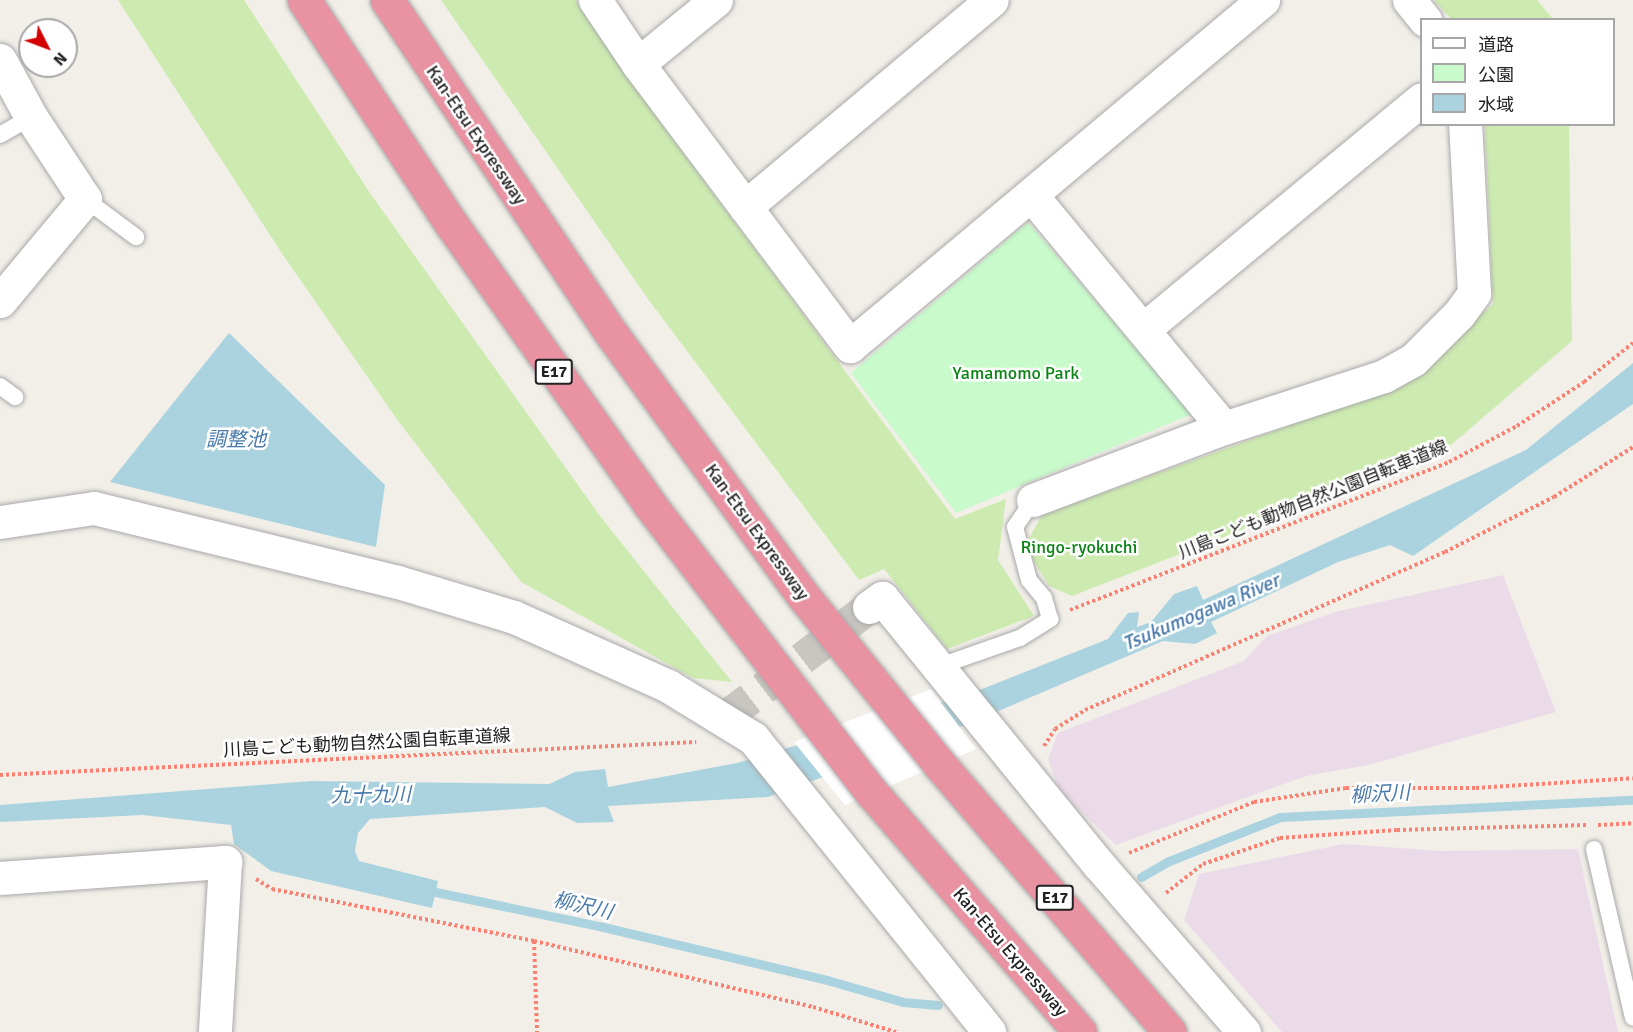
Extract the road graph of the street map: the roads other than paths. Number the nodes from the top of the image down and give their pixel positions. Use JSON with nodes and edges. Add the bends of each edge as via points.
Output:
{"nodes":[{"id":1,"x":304,"y":0,"type":"edge"},
{"id":2,"x":387,"y":0,"type":"edge"},
{"id":3,"x":596,"y":0,"type":"edge"},
{"id":4,"x":716,"y":0,"type":"edge"},
{"id":5,"x":992,"y":0,"type":"edge"},
{"id":6,"x":1263,"y":0,"type":"edge"},
{"id":7,"x":1409,"y":0,"type":"edge"},
{"id":8,"x":1423,"y":18,"type":"edge"},
{"id":9,"x":0,"y":60,"type":"edge"},
{"id":10,"x":639,"y":64,"type":"junction"},
{"id":11,"x":1420,"y":101,"type":"edge"},
{"id":12,"x":31,"y":117,"type":"junction"},
{"id":13,"x":1465,"y":126,"type":"edge"},
{"id":14,"x":0,"y":135,"type":"edge"},
{"id":15,"x":1032,"y":196,"type":"junction"},
{"id":16,"x":85,"y":199,"type":"junction"},
{"id":17,"x":745,"y":207,"type":"junction"},
{"id":18,"x":136,"y":237,"type":"dead end"},
{"id":19,"x":0,"y":302,"type":"edge"},
{"id":20,"x":1145,"y":328,"type":"junction"},
{"id":21,"x":0,"y":386,"type":"edge"},
{"id":22,"x":15,"y":397,"type":"dead end"},
{"id":23,"x":1224,"y":428,"type":"junction"},
{"id":24,"x":1033,"y":500,"type":"joint"},
{"id":25,"x":0,"y":522,"type":"edge"},
{"id":26,"x":869,"y":607,"type":"tunnel mouth"},
{"id":27,"x":937,"y":667,"type":"junction"},
{"id":28,"x":1594,"y":849,"type":"dead end"},
{"id":29,"x":0,"y":878,"type":"edge"},
{"id":30,"x":1633,"y":1018,"type":"edge"},
{"id":31,"x":215,"y":1032,"type":"edge"},
{"id":32,"x":989,"y":1032,"type":"edge"},
{"id":33,"x":1080,"y":1032,"type":"edge"},
{"id":34,"x":1170,"y":1032,"type":"edge"},
{"id":35,"x":1244,"y":1032,"type":"edge"}],
"edges":[{"from":1,"to":33,"type":"highway","name":"Kan-Etsu Expressway","number":"E17","via":[[553,370],[657,514],[872,793]]},
{"from":2,"to":34,"type":"highway","name":"Kan-Etsu Expressway","number":"E17","via":[[613,336],[804,597],[940,765]]},
{"from":3,"to":10,"type":"street"},
{"from":4,"to":10,"type":"street"},
{"from":5,"to":17,"type":"street"},
{"from":6,"to":15,"type":"street"},
{"from":7,"to":8,"type":"street"},
{"from":9,"to":12,"type":"street"},
{"from":10,"to":17,"type":"street"},
{"from":11,"to":20,"type":"street"},
{"from":12,"to":14,"type":"lane"},
{"from":12,"to":16,"type":"street"},
{"from":13,"to":23,"type":"street","via":[[1474,293],[1464,309],[1413,360],[1384,376]]},
{"from":15,"to":17,"type":"street","via":[[849,346]]},
{"from":15,"to":20,"type":"street"},
{"from":16,"to":18,"type":"lane"},
{"from":16,"to":19,"type":"street"},
{"from":20,"to":23,"type":"street"},
{"from":21,"to":22,"type":"lane"},
{"from":23,"to":24,"type":"street"},
{"from":24,"to":27,"type":"lane","via":[[1015,527],[1029,580],[1044,598],[1050,619],[1020,638]]},
{"from":25,"to":32,"type":"street","via":[[94,508],[398,582],[514,617],[668,686],[753,738]]},
{"from":26,"to":27,"type":"street","via":[[882,598]]},
{"from":27,"to":35,"type":"street","via":[[1100,866]]},
{"from":28,"to":30,"type":"lane"},
{"from":29,"to":31,"type":"street","via":[[225,862]]}]}
